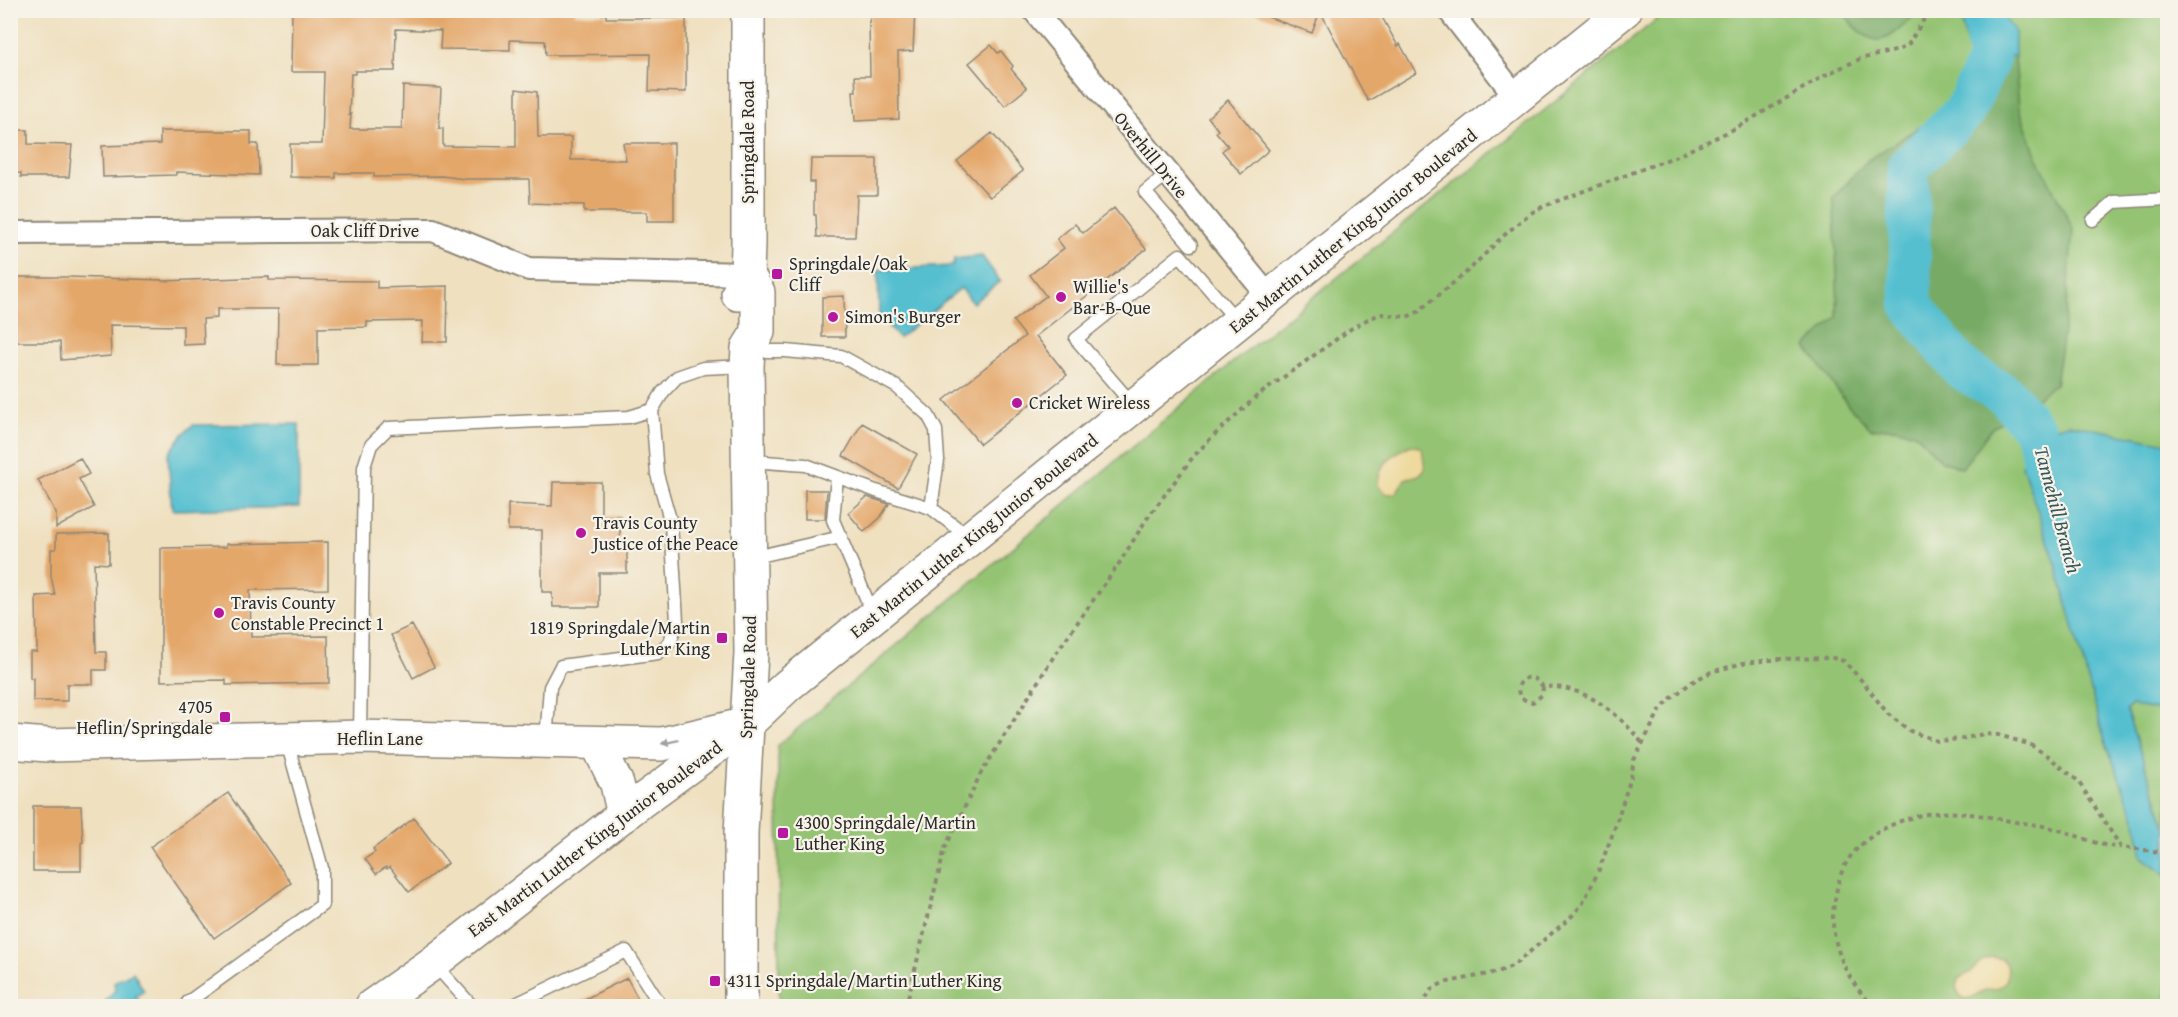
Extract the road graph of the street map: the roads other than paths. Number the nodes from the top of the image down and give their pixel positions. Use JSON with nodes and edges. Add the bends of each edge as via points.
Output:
{"nodes":[{"id":1,"x":748,"y":10,"type":"edge"},
{"id":2,"x":1034,"y":10,"type":"edge"},
{"id":3,"x":1449,"y":10,"type":"edge"},
{"id":4,"x":1625,"y":10,"type":"edge"},
{"id":5,"x":1517,"y":98,"type":"junction"},
{"id":6,"x":2168,"y":199,"type":"edge"},
{"id":7,"x":2092,"y":220,"type":"dead end"},
{"id":8,"x":10,"y":233,"type":"edge"},
{"id":9,"x":1201,"y":237,"type":"junction"},
{"id":10,"x":1180,"y":255,"type":"junction"},
{"id":11,"x":747,"y":274,"type":"junction"},
{"id":12,"x":1270,"y":298,"type":"junction"},
{"id":13,"x":1239,"y":323,"type":"junction"},
{"id":14,"x":747,"y":355,"type":"junction"},
{"id":15,"x":1134,"y":407,"type":"junction"},
{"id":16,"x":652,"y":410,"type":"junction"},
{"id":17,"x":749,"y":461,"type":"junction"},
{"id":18,"x":837,"y":477,"type":"junction"},
{"id":19,"x":931,"y":508,"type":"junction"},
{"id":20,"x":841,"y":537,"type":"junction"},
{"id":21,"x":971,"y":538,"type":"junction"},
{"id":22,"x":749,"y":558,"type":"junction"},
{"id":23,"x":874,"y":616,"type":"junction"},
{"id":24,"x":747,"y":724,"type":"junction"},
{"id":25,"x":360,"y":737,"type":"junction"},
{"id":26,"x":286,"y":740,"type":"junction"},
{"id":27,"x":10,"y":742,"type":"edge"},
{"id":28,"x":546,"y":742,"type":"junction"},
{"id":29,"x":597,"y":743,"type":"junction"},
{"id":30,"x":624,"y":815,"type":"junction"},
{"id":31,"x":434,"y":963,"type":"junction"},
{"id":32,"x":188,"y":1006,"type":"edge"},
{"id":33,"x":372,"y":1006,"type":"edge"},
{"id":34,"x":472,"y":1006,"type":"edge"},
{"id":35,"x":512,"y":1006,"type":"edge"},
{"id":36,"x":661,"y":1006,"type":"edge"},
{"id":37,"x":741,"y":1006,"type":"edge"}],
"edges":[{"from":1,"to":11,"type":"main road","name":"Springdale Road"},
{"from":2,"to":9,"type":"street","name":"Overhill Drive","via":[[1167,174]]},
{"from":3,"to":5,"type":"street"},
{"from":4,"to":5,"type":"main road","name":"East Martin Luther King Junior Boulevard"},
{"from":5,"to":12,"type":"main road","name":"East Martin Luther King Junior Boulevard"},
{"from":6,"to":7,"type":"lane","via":[[2114,202]]},
{"from":8,"to":11,"type":"street","name":"Oak Cliff Drive","via":[[433,230],[529,269]]},
{"from":9,"to":10,"type":"lane"},
{"from":9,"to":12,"type":"street","name":"Overhill Drive"},
{"from":10,"to":13,"type":"lane"},
{"from":10,"to":15,"type":"lane","via":[[1076,339]]},
{"from":11,"to":14,"type":"main road","name":"Springdale Road","via":[[738,292],[738,330]]},
{"from":12,"to":13,"type":"main road","name":"East Martin Luther King Junior Boulevard"},
{"from":13,"to":15,"type":"main road","name":"East Martin Luther King Junior Boulevard"},
{"from":14,"to":16,"type":"lane","via":[[677,377]]},
{"from":14,"to":17,"type":"main road","name":"Springdale Road"},
{"from":14,"to":19,"type":"lane","via":[[785,351],[841,356],[897,387],[928,415],[936,430],[938,460]]},
{"from":15,"to":21,"type":"main road","name":"East Martin Luther King Junior Boulevard"},
{"from":16,"to":25,"type":"lane","via":[[629,417],[388,428],[370,446],[364,467],[362,514]]},
{"from":16,"to":28,"type":"lane","via":[[657,474],[671,523],[677,621],[670,642],[658,653],[561,666],[550,687]]},
{"from":17,"to":18,"type":"lane","via":[[806,465]]},
{"from":17,"to":22,"type":"main road","name":"Springdale Road"},
{"from":18,"to":19,"type":"lane"},
{"from":18,"to":20,"type":"lane","via":[[833,520]]},
{"from":19,"to":21,"type":"lane"},
{"from":20,"to":22,"type":"lane"},
{"from":20,"to":23,"type":"lane"},
{"from":21,"to":23,"type":"main road","name":"East Martin Luther King Junior Boulevard"},
{"from":22,"to":24,"type":"main road","name":"Springdale Road","via":[[751,653]]},
{"from":23,"to":24,"type":"main road","name":"East Martin Luther King Junior Boulevard","via":[[787,686]]},
{"from":24,"to":29,"type":"main road","name":"Heflin Lane","one_way":true,"via":[[662,744]]},
{"from":24,"to":30,"type":"main road","name":"East Martin Luther King Junior Boulevard"},
{"from":24,"to":37,"type":"main road","name":"Springdale Road","via":[[741,833]]},
{"from":25,"to":26,"type":"main road","name":"Heflin Lane"},
{"from":25,"to":28,"type":"main road","name":"Heflin Lane"},
{"from":26,"to":27,"type":"main road","name":"Heflin Lane","via":[[48,745]]},
{"from":26,"to":32,"type":"lane","via":[[322,868],[322,905],[188,1002]]},
{"from":28,"to":29,"type":"main road","name":"Heflin Lane"},
{"from":29,"to":30,"type":"main road","via":[[617,784]]},
{"from":30,"to":31,"type":"main road","name":"East Martin Luther King Junior Boulevard"},
{"from":31,"to":33,"type":"main road","name":"East Martin Luther King Junior Boulevard"},
{"from":31,"to":34,"type":"lane"},
{"from":35,"to":36,"type":"lane","via":[[626,951]]}]}
